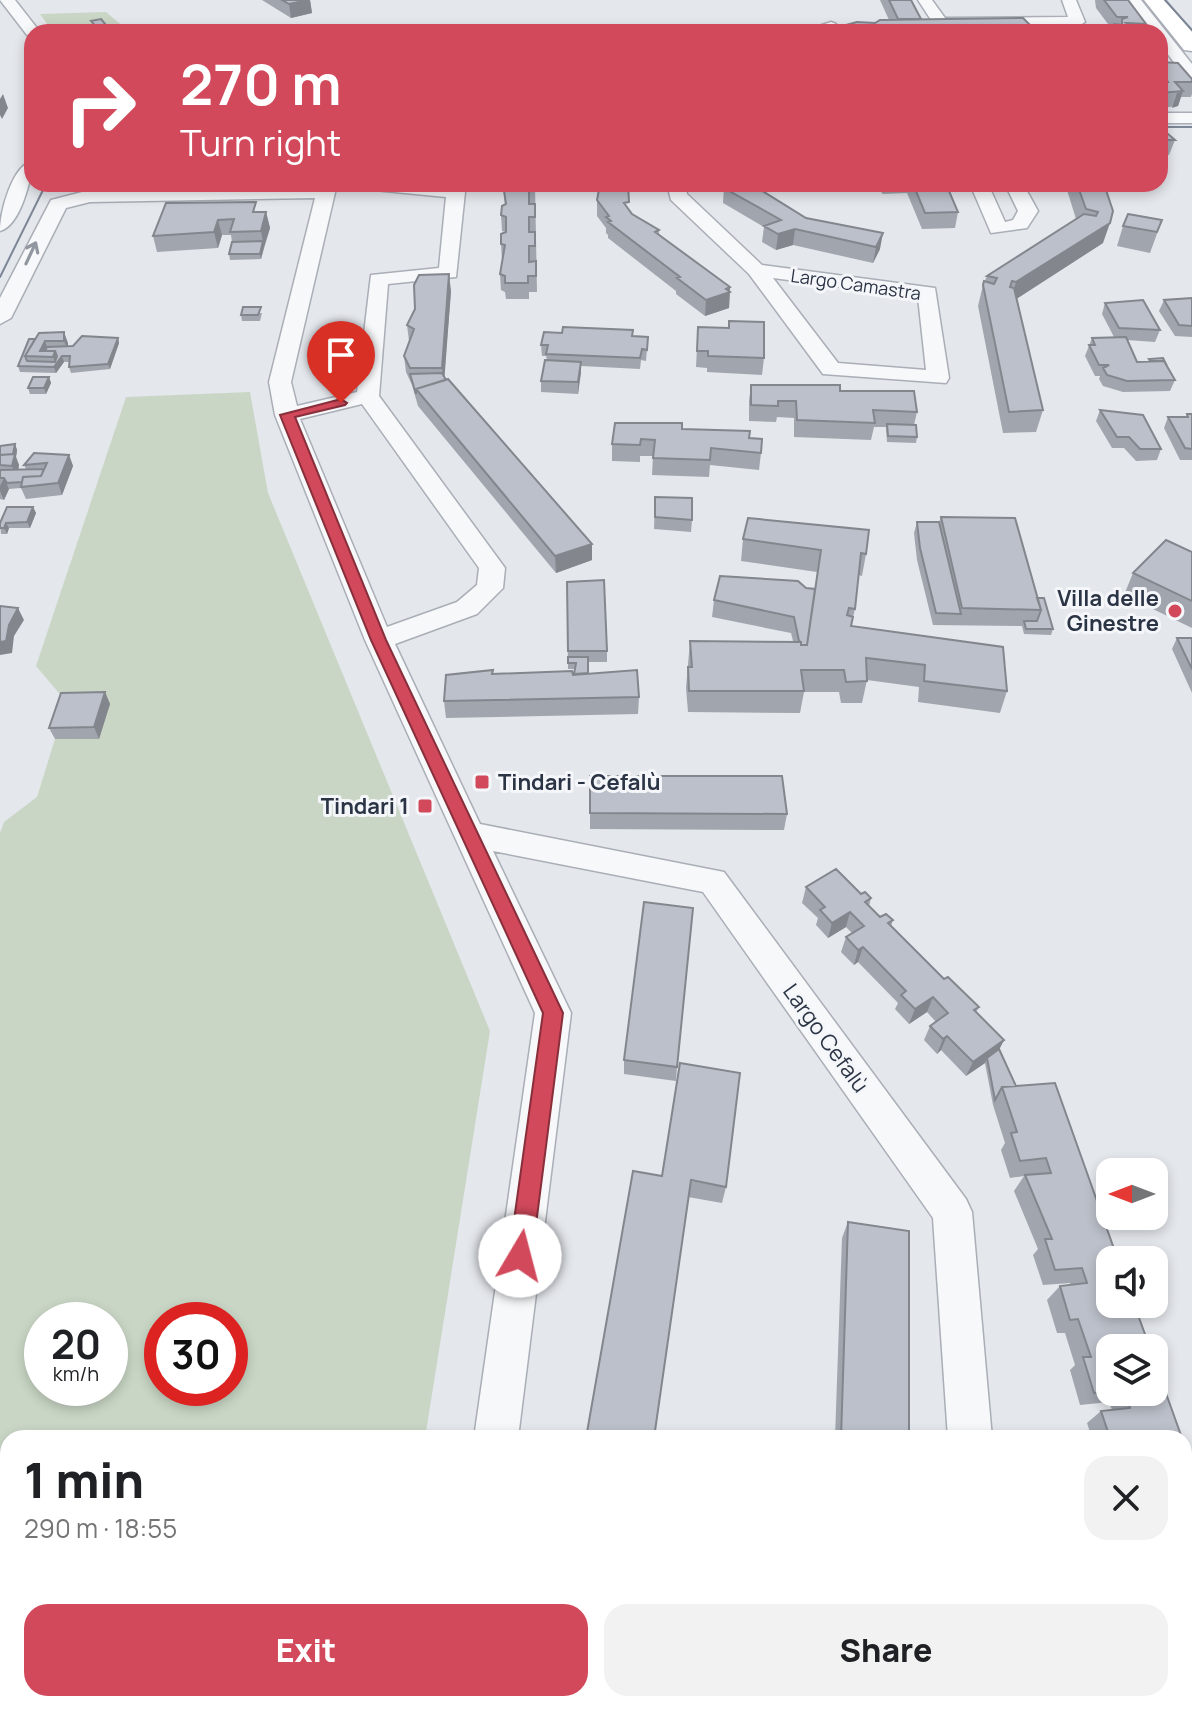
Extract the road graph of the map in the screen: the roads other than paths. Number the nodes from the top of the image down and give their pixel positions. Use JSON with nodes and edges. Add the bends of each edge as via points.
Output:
{"nodes":[{"id":1,"x":7,"y":0,"type":"edge"},
{"id":2,"x":925,"y":0,"type":"edge"},
{"id":3,"x":1069,"y":0,"type":"edge"},
{"id":4,"x":1133,"y":0,"type":"edge"},
{"id":5,"x":1154,"y":0,"type":"edge"},
{"id":6,"x":26,"y":24,"type":"edge"},
{"id":7,"x":1152,"y":24,"type":"edge"},
{"id":8,"x":1168,"y":44,"type":"edge"},
{"id":9,"x":1192,"y":45,"type":"edge"},
{"id":10,"x":1192,"y":75,"type":"edge"},
{"id":11,"x":1168,"y":118,"type":"edge"},
{"id":12,"x":1192,"y":118,"type":"edge"},
{"id":13,"x":24,"y":180,"type":"edge"},
{"id":14,"x":225,"y":192,"type":"edge"},
{"id":15,"x":326,"y":192,"type":"edge"},
{"id":16,"x":456,"y":192,"type":"edge"},
{"id":17,"x":677,"y":192,"type":"edge"},
{"id":18,"x":982,"y":192,"type":"edge"},
{"id":19,"x":1018,"y":192,"type":"edge"},
{"id":20,"x":2,"y":218,"type":"edge"},
{"id":21,"x":756,"y":270,"type":"junction"},
{"id":22,"x":0,"y":318,"type":"edge"},
{"id":23,"x":368,"y":396,"type":"junction"},
{"id":24,"x":287,"y":415,"type":"junction"},
{"id":25,"x":379,"y":640,"type":"junction"},
{"id":26,"x":470,"y":834,"type":"junction"},
{"id":27,"x":497,"y":1430,"type":"edge"},
{"id":28,"x":969,"y":1430,"type":"edge"}],
"edges":[{"from":1,"to":6,"type":"street"},
{"from":2,"to":3,"type":"street","via":[[940,23],[1077,22]]},
{"from":4,"to":7,"type":"street"},
{"from":5,"to":9,"type":"main road"},
{"from":8,"to":10,"type":"street"},
{"from":11,"to":12,"type":"street"},
{"from":13,"to":20,"type":"street"},
{"from":22,"to":14,"type":"street","one_way":true,"via":[[58,204],[73,198]]},
{"from":15,"to":24,"type":"street","via":[[280,382]]},
{"from":16,"to":23,"type":"street","via":[[449,273],[378,279]]},
{"from":17,"to":21,"type":"street","name":"Largo Camastra"},
{"from":18,"to":19,"type":"street","via":[[998,229],[1020,224],[1028,211]]},
{"from":21,"to":21,"type":"street","name":"Largo Camastra","via":[[928,292],[938,378],[831,369]]},
{"from":23,"to":24,"type":"street"},
{"from":23,"to":25,"type":"street","via":[[492,568],[490,588],[467,608]]},
{"from":24,"to":25,"type":"street"},
{"from":25,"to":26,"type":"street"},
{"from":26,"to":27,"type":"street","via":[[553,1013]]},
{"from":26,"to":28,"type":"street","name":"Largo Cefalù","via":[[713,881],[952,1212]]}]}
